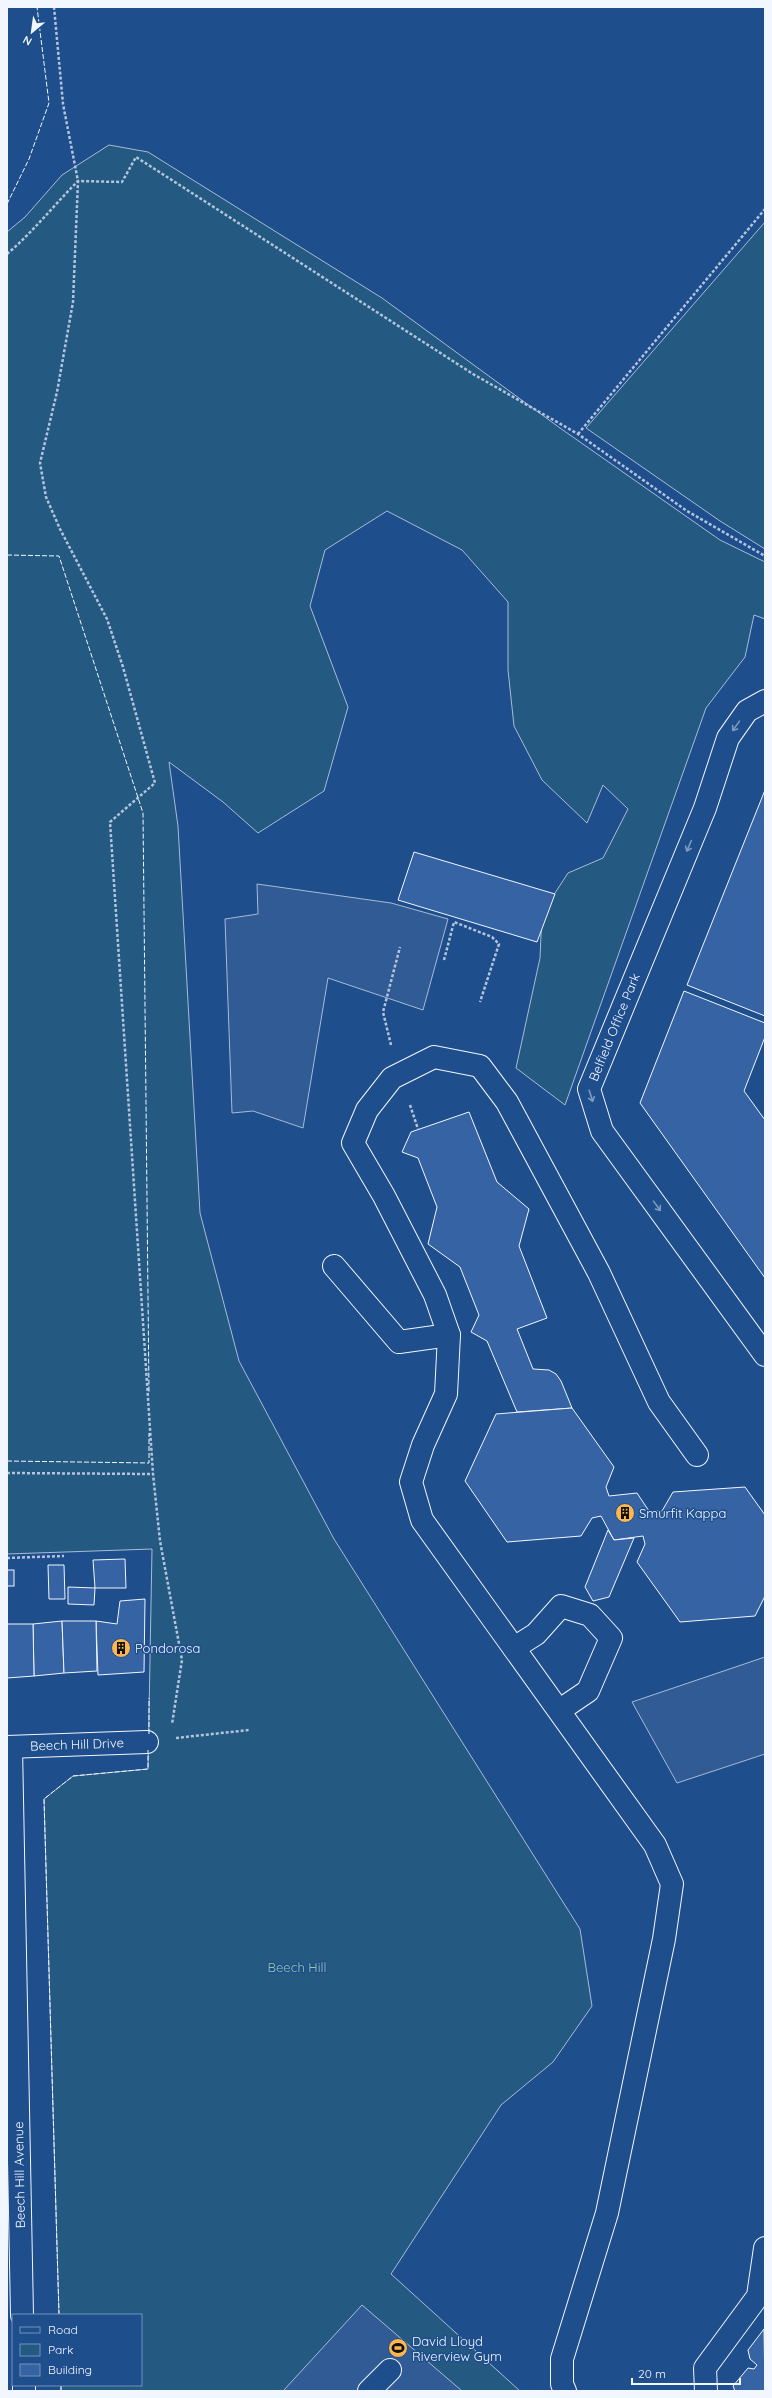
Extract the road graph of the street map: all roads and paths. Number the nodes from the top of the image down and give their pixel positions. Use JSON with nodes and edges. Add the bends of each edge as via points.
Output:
{"nodes":[{"id":1,"x":54,"y":7,"type":"edge"},
{"id":2,"x":78,"y":181,"type":"junction"},
{"id":3,"x":765,"y":209,"type":"edge"},
{"id":4,"x":7,"y":254,"type":"edge"},
{"id":5,"x":578,"y":434,"type":"junction"},
{"id":6,"x":765,"y":556,"type":"edge"},
{"id":7,"x":765,"y":701,"type":"edge"},
{"id":8,"x":400,"y":948,"type":"dead end"},
{"id":9,"x":444,"y":960,"type":"dead end"},
{"id":10,"x":480,"y":1002,"type":"dead end"},
{"id":11,"x":400,"y":1074,"type":"junction"},
{"id":12,"x":418,"y":1129,"type":"dead end"},
{"id":13,"x":334,"y":1266,"type":"dead end"},
{"id":14,"x":448,"y":1335,"type":"junction"},
{"id":15,"x":765,"y":1355,"type":"edge"},
{"id":16,"x":697,"y":1455,"type":"dead end"},
{"id":17,"x":7,"y":1473,"type":"edge"},
{"id":18,"x":153,"y":1474,"type":"junction"},
{"id":19,"x":64,"y":1556,"type":"dead end"},
{"id":20,"x":7,"y":1558,"type":"edge"},
{"id":21,"x":514,"y":1648,"type":"junction"},
{"id":22,"x":560,"y":1710,"type":"junction"},
{"id":23,"x":249,"y":1730,"type":"dead end"},
{"id":24,"x":170,"y":1732,"type":"dead end"},
{"id":25,"x":169,"y":1739,"type":"dead end"},
{"id":26,"x":147,"y":1742,"type":"dead end"},
{"id":27,"x":9,"y":1747,"type":"edge"},
{"id":28,"x":765,"y":2248,"type":"edge"},
{"id":29,"x":761,"y":2297,"type":"edge"},
{"id":30,"x":22,"y":2314,"type":"edge"},
{"id":31,"x":390,"y":2370,"type":"dead end"},
{"id":32,"x":369,"y":2391,"type":"edge"},
{"id":33,"x":565,"y":2391,"type":"edge"},
{"id":34,"x":706,"y":2391,"type":"edge"}],
"edges":[{"from":1,"to":2,"type":"path","via":[[63,104]]},
{"from":2,"to":4,"type":"path","via":[[53,205],[24,240]]},
{"from":2,"to":5,"type":"path","via":[[122,182],[136,157],[473,374]]},
{"from":2,"to":18,"type":"path","via":[[73,302],[57,392],[40,463],[46,497],[107,619],[155,783],[110,822]]},
{"from":3,"to":5,"type":"path"},
{"from":5,"to":6,"type":"path","via":[[687,511]]},
{"from":7,"to":15,"type":"street","name":"Belfield Office Park","one_way":true,"via":[[746,711],[728,738],[705,808],[589,1089],[602,1131]]},
{"from":8,"to":11,"type":"path","via":[[383,1012]]},
{"from":9,"to":10,"type":"path","via":[[454,922],[492,937],[499,944]]},
{"from":11,"to":12,"type":"path"},
{"from":11,"to":14,"type":"street","via":[[392,1078],[367,1110],[353,1143],[384,1196],[435,1295]]},
{"from":11,"to":16,"type":"street","via":[[434,1057],[480,1066],[507,1102],[599,1273],[659,1402]]},
{"from":13,"to":14,"type":"street","via":[[399,1342]]},
{"from":14,"to":21,"type":"street","via":[[446,1394],[423,1445],[411,1482],[422,1520]]},
{"from":17,"to":18,"type":"path"},
{"from":18,"to":24,"type":"path","via":[[160,1541],[182,1660]]},
{"from":19,"to":20,"type":"path"},
{"from":21,"to":22,"type":"street"},
{"from":21,"to":22,"type":"street","via":[[536,1634],[561,1606],[590,1615],[611,1638],[588,1691]]},
{"from":22,"to":33,"type":"street","via":[[655,1845],[672,1884],[664,1939],[607,2213],[562,2359],[562,2384]]},
{"from":23,"to":25,"type":"path"},
{"from":26,"to":27,"type":"street","name":"Beech Hill Drive"},
{"from":27,"to":30,"type":"street","name":"Beech Hill Avenue"},
{"from":28,"to":29,"type":"street"},
{"from":29,"to":34,"type":"street","via":[[705,2368]]},
{"from":31,"to":32,"type":"street"}]}
